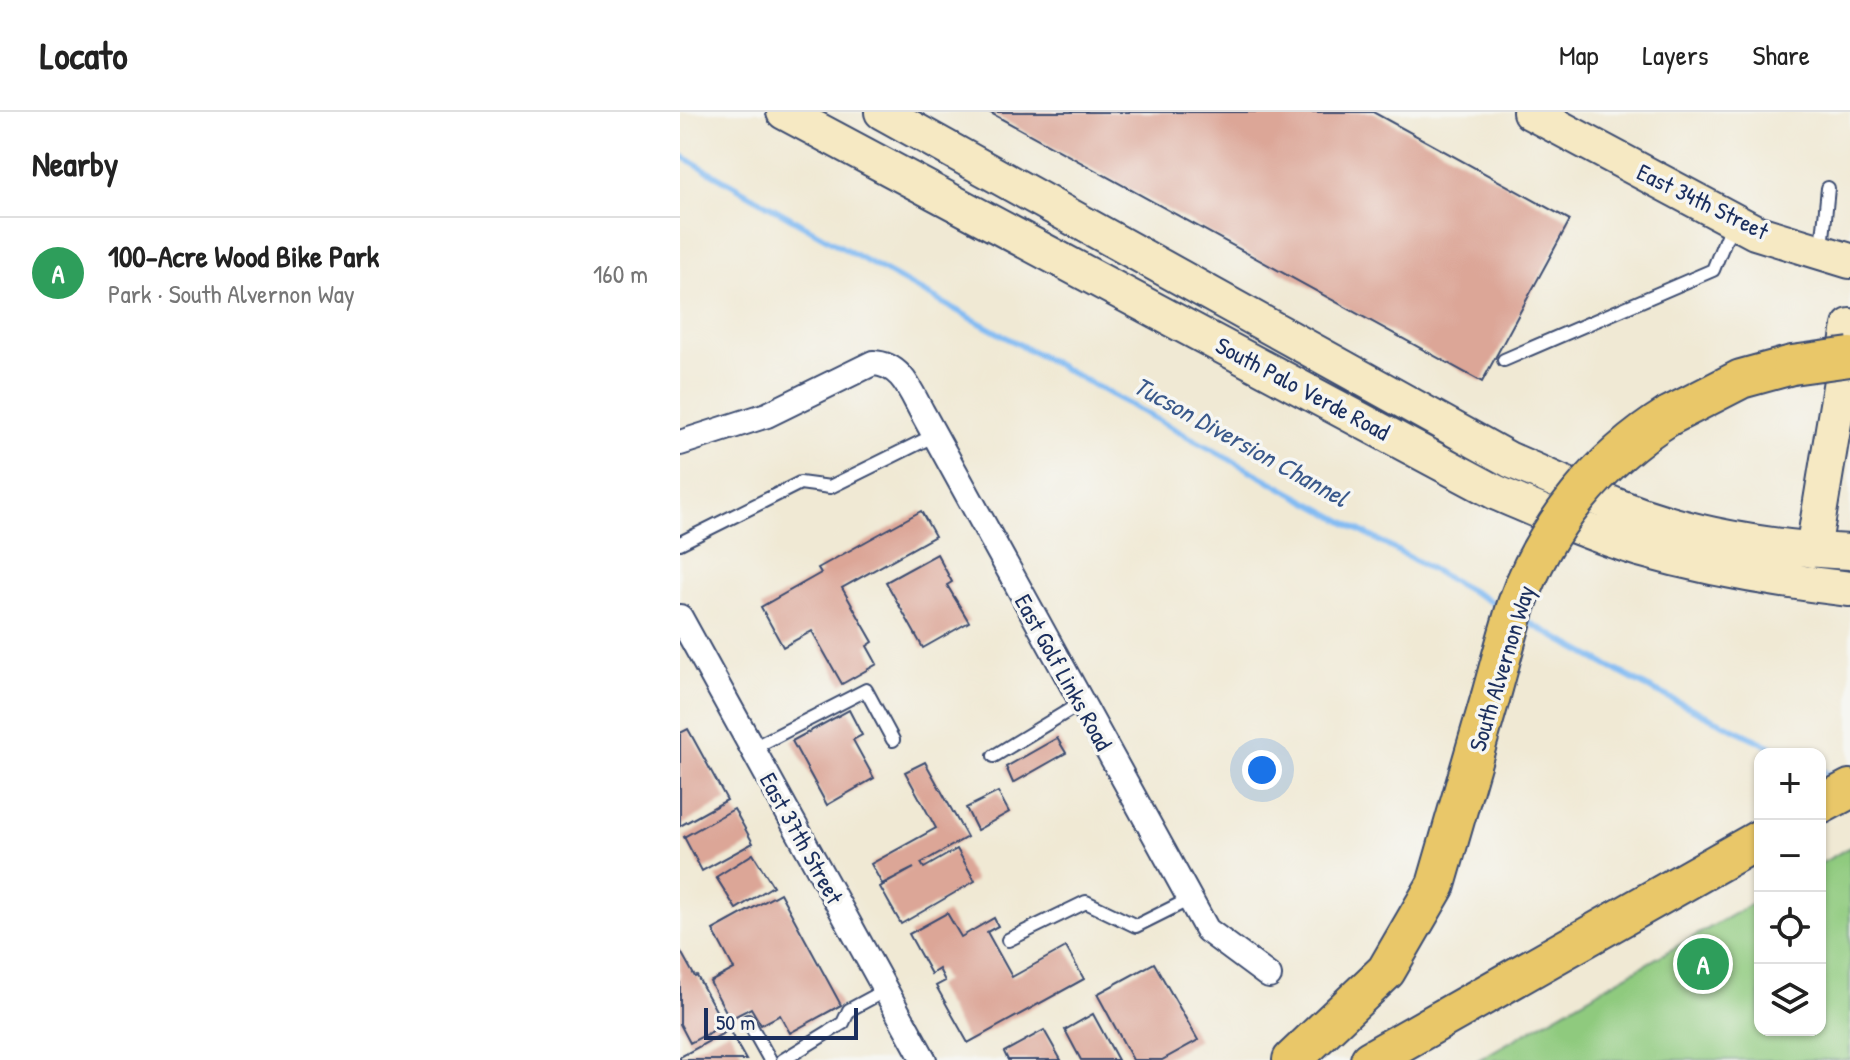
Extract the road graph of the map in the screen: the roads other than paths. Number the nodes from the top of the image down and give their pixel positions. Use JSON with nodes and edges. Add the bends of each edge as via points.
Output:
{"nodes":[{"id":1,"x":784,"y":112,"type":"edge"},
{"id":2,"x":882,"y":112,"type":"edge"},
{"id":3,"x":1530,"y":112,"type":"edge"},
{"id":4,"x":1565,"y":120,"type":"edge"},
{"id":5,"x":1828,"y":188,"type":"dead end"},
{"id":6,"x":1733,"y":220,"type":"junction"},
{"id":7,"x":1836,"y":256,"type":"edge"},
{"id":8,"x":1850,"y":326,"type":"edge"},
{"id":9,"x":1850,"y":357,"type":"edge"},
{"id":10,"x":1504,"y":360,"type":"dead end"},
{"id":11,"x":933,"y":436,"type":"junction"},
{"id":12,"x":680,"y":443,"type":"edge"},
{"id":13,"x":680,"y":543,"type":"edge"},
{"id":14,"x":1813,"y":550,"type":"junction"},
{"id":15,"x":1850,"y":552,"type":"edge"},
{"id":16,"x":1850,"y":589,"type":"edge"},
{"id":17,"x":680,"y":617,"type":"edge"},
{"id":18,"x":1081,"y":703,"type":"junction"},
{"id":19,"x":893,"y":740,"type":"dead end"},
{"id":20,"x":753,"y":748,"type":"junction"},
{"id":21,"x":994,"y":756,"type":"dead end"},
{"id":22,"x":1850,"y":789,"type":"edge"},
{"id":23,"x":1826,"y":802,"type":"edge"},
{"id":24,"x":1754,"y":842,"type":"edge"},
{"id":25,"x":1190,"y":899,"type":"junction"},
{"id":26,"x":1008,"y":940,"type":"dead end"},
{"id":27,"x":1269,"y":976,"type":"dead end"},
{"id":28,"x":886,"y":990,"type":"junction"},
{"id":29,"x":748,"y":1021,"type":"dead end"},
{"id":30,"x":770,"y":1060,"type":"edge"},
{"id":31,"x":783,"y":1060,"type":"edge"},
{"id":32,"x":924,"y":1060,"type":"edge"},
{"id":33,"x":1292,"y":1060,"type":"edge"},
{"id":34,"x":1370,"y":1060,"type":"edge"}],
"edges":[{"from":1,"to":16,"type":"main road","name":"South Palo Verde Road","via":[[1497,493],[1638,549],[1755,577]]},
{"from":2,"to":14,"type":"main road","name":"South Palo Verde Road","via":[[1510,460],[1619,507],[1684,527],[1749,543]]},
{"from":3,"to":4,"type":"main road","name":"East 34th Street"},
{"from":4,"to":6,"type":"main road","name":"East 34th Street"},
{"from":5,"to":7,"type":"lane"},
{"from":6,"to":7,"type":"main road","name":"East 34th Street","via":[[1755,232]]},
{"from":6,"to":10,"type":"lane","via":[[1713,270]]},
{"from":8,"to":14,"type":"main road"},
{"from":9,"to":33,"type":"main road","name":"South Alvernon Way","bridge":true,"via":[[1741,379],[1669,416],[1606,466],[1562,518],[1518,602],[1436,885],[1386,971]]},
{"from":11,"to":12,"type":"street","name":"East Golf Links Road","via":[[905,381],[895,369],[873,363],[767,415]]},
{"from":11,"to":13,"type":"lane","via":[[830,487],[800,483]]},
{"from":11,"to":18,"type":"street","name":"East Golf Links Road"},
{"from":14,"to":15,"type":"main road","name":"South Palo Verde Road"},
{"from":17,"to":20,"type":"street","name":"East 37th Street","via":[[692,649]]},
{"from":18,"to":21,"type":"lane"},
{"from":18,"to":25,"type":"street","name":"East Golf Links Road"},
{"from":19,"to":20,"type":"lane","via":[[866,690]]},
{"from":20,"to":28,"type":"street","name":"East 37th Street"},
{"from":22,"to":23,"type":"main road"},
{"from":24,"to":34,"type":"main road"},
{"from":25,"to":26,"type":"lane","via":[[1136,926],[1086,902]]},
{"from":25,"to":27,"type":"street","name":"East Golf Links Road","via":[[1207,930]]},
{"from":28,"to":31,"type":"lane","via":[[849,1010],[843,1023]]},
{"from":28,"to":32,"type":"street","name":"East 37th Street"},
{"from":29,"to":30,"type":"lane"}]}
